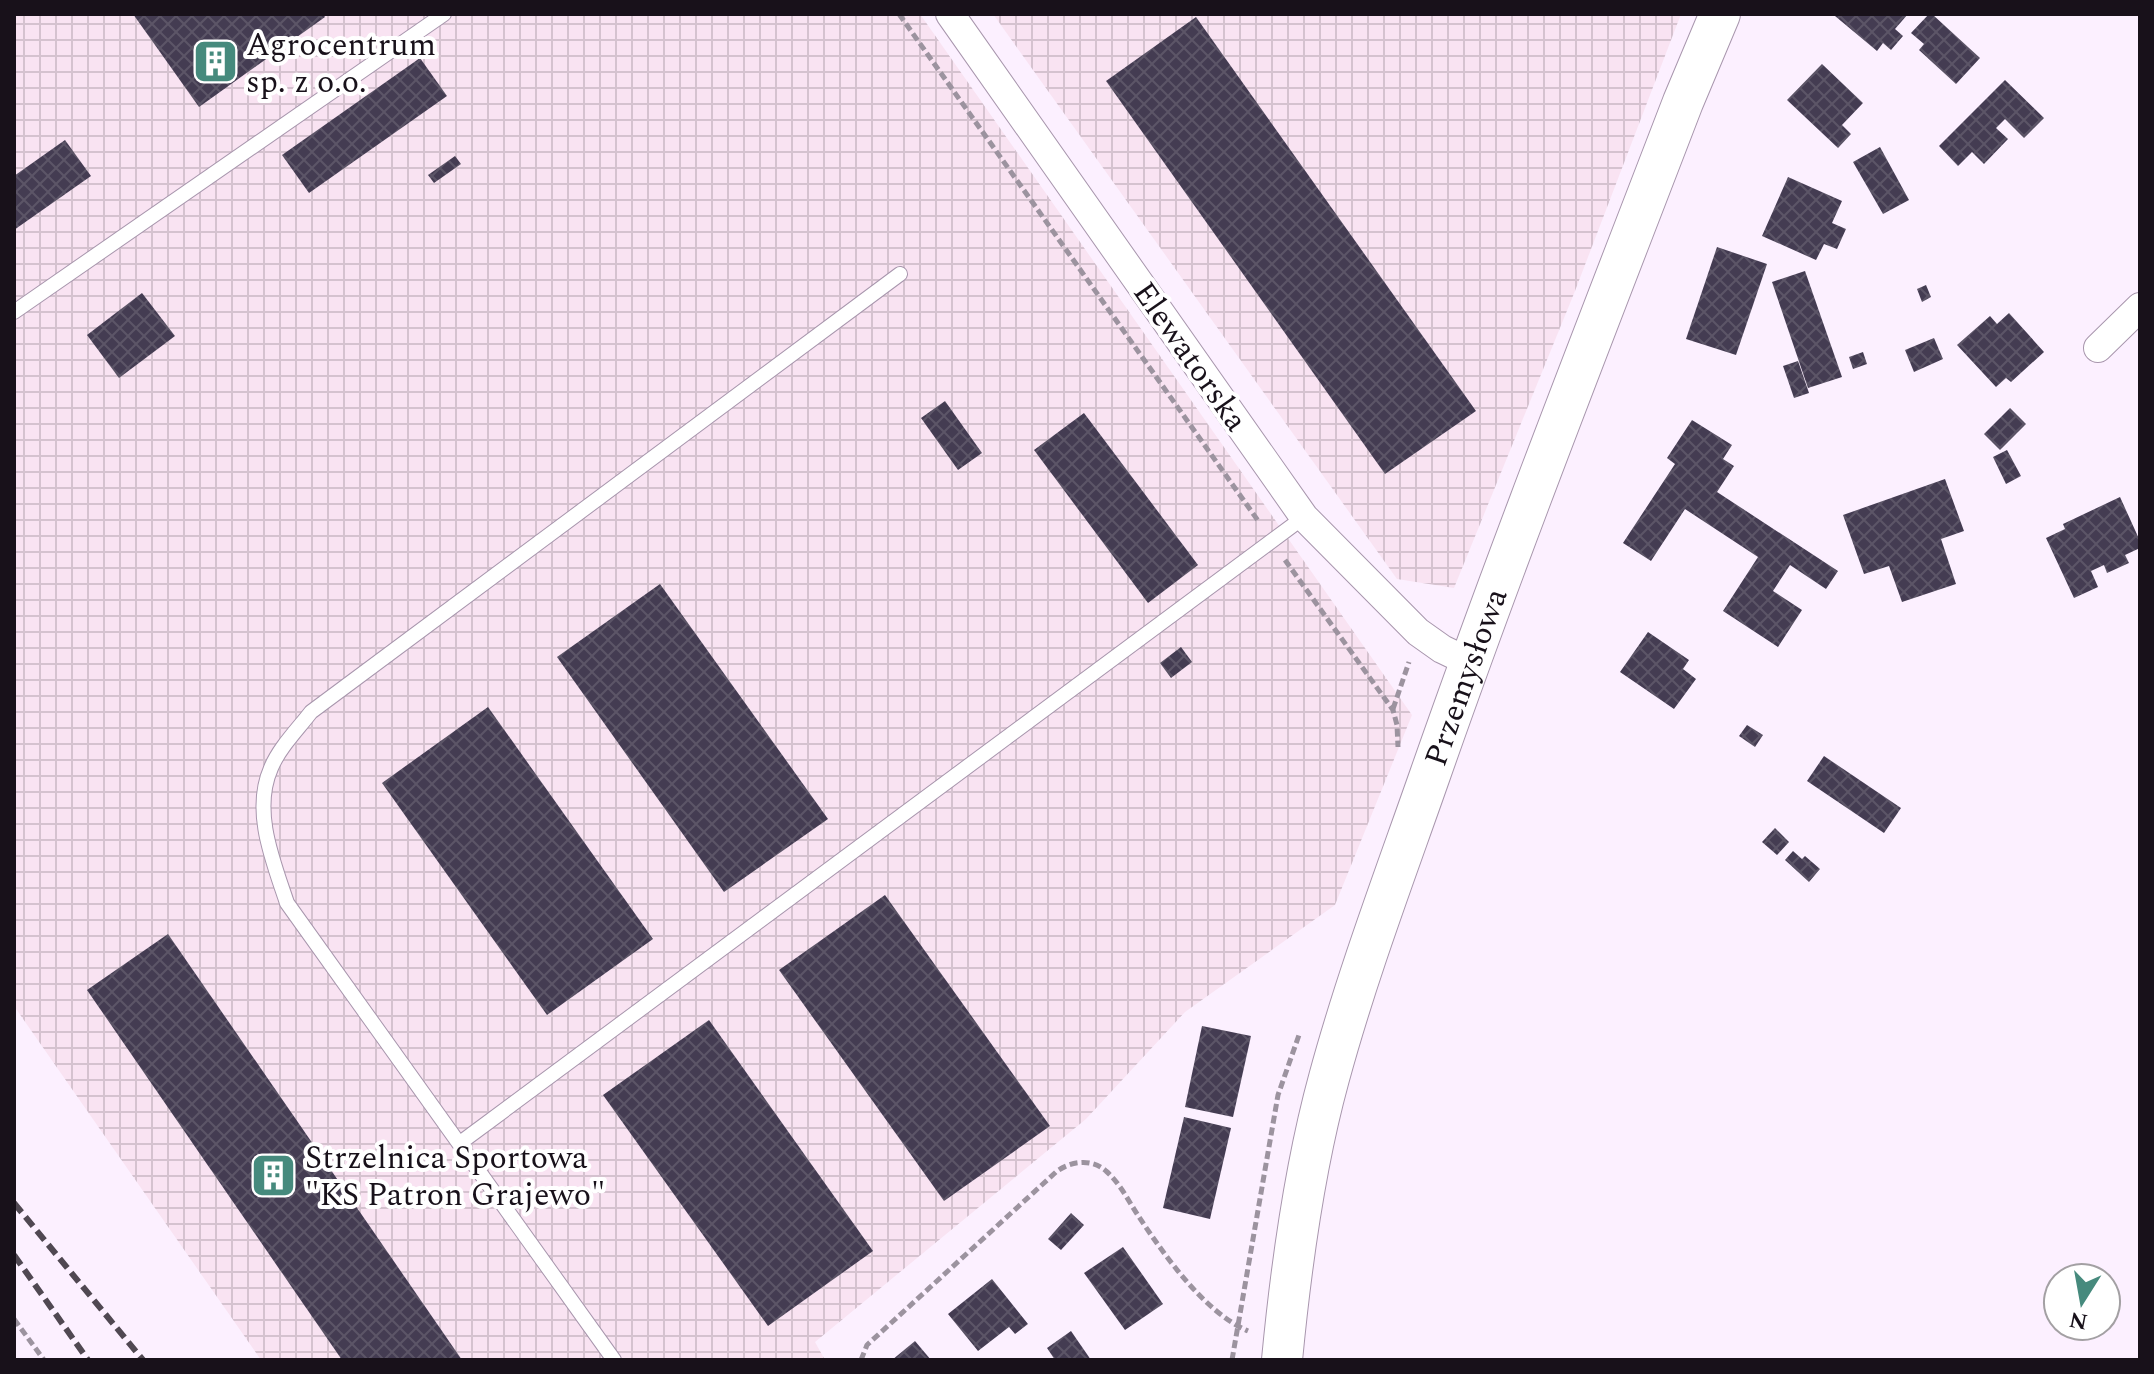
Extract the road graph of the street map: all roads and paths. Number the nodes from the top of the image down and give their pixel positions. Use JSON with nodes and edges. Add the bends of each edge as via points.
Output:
{"nodes":[{"id":1,"x":444,"y":14,"type":"edge"},
{"id":2,"x":899,"y":14,"type":"edge"},
{"id":3,"x":950,"y":14,"type":"edge"},
{"id":4,"x":1720,"y":14,"type":"edge"},
{"id":5,"x":900,"y":274,"type":"dead end"},
{"id":6,"x":2140,"y":307,"type":"edge"},
{"id":7,"x":14,"y":312,"type":"edge"},
{"id":8,"x":2098,"y":348,"type":"dead end"},
{"id":9,"x":1304,"y":517,"type":"junction"},
{"id":10,"x":1272,"y":541,"type":"junction"},
{"id":11,"x":1469,"y":662,"type":"junction"},
{"id":12,"x":1396,"y":758,"type":"dead end"},
{"id":13,"x":1300,"y":1033,"type":"dead end"},
{"id":14,"x":460,"y":1143,"type":"junction"},
{"id":15,"x":14,"y":1319,"type":"edge"},
{"id":16,"x":1237,"y":1327,"type":"junction"},
{"id":17,"x":1283,"y":1350,"type":"edge"},
{"id":18,"x":44,"y":1360,"type":"edge"},
{"id":19,"x":614,"y":1360,"type":"edge"},
{"id":20,"x":861,"y":1360,"type":"edge"},
{"id":21,"x":1232,"y":1360,"type":"edge"}],
"edges":[{"from":1,"to":7,"type":"lane"},
{"from":2,"to":10,"type":"path"},
{"from":3,"to":9,"type":"street","name":"Elewatorska"},
{"from":4,"to":11,"type":"street","name":"Przemysłowa"},
{"from":5,"to":14,"type":"lane","via":[[311,712],[271,768],[263,801],[268,849],[287,903]]},
{"from":6,"to":8,"type":"street"},
{"from":9,"to":10,"type":"lane"},
{"from":9,"to":11,"type":"street","name":"Elewatorska","via":[[1418,632]]},
{"from":10,"to":12,"type":"path","via":[[1393,710]]},
{"from":10,"to":14,"type":"lane"},
{"from":11,"to":17,"type":"street","name":"Przemysłowa","via":[[1328,1080]]},
{"from":13,"to":16,"type":"path","via":[[1278,1095]]},
{"from":14,"to":19,"type":"lane"},
{"from":15,"to":18,"type":"path"},
{"from":16,"to":17,"type":"path"},
{"from":16,"to":20,"type":"path","via":[[1179,1272],[1105,1169],[1079,1162],[1065,1165],[1034,1192],[867,1345]]},
{"from":16,"to":21,"type":"path"}]}
